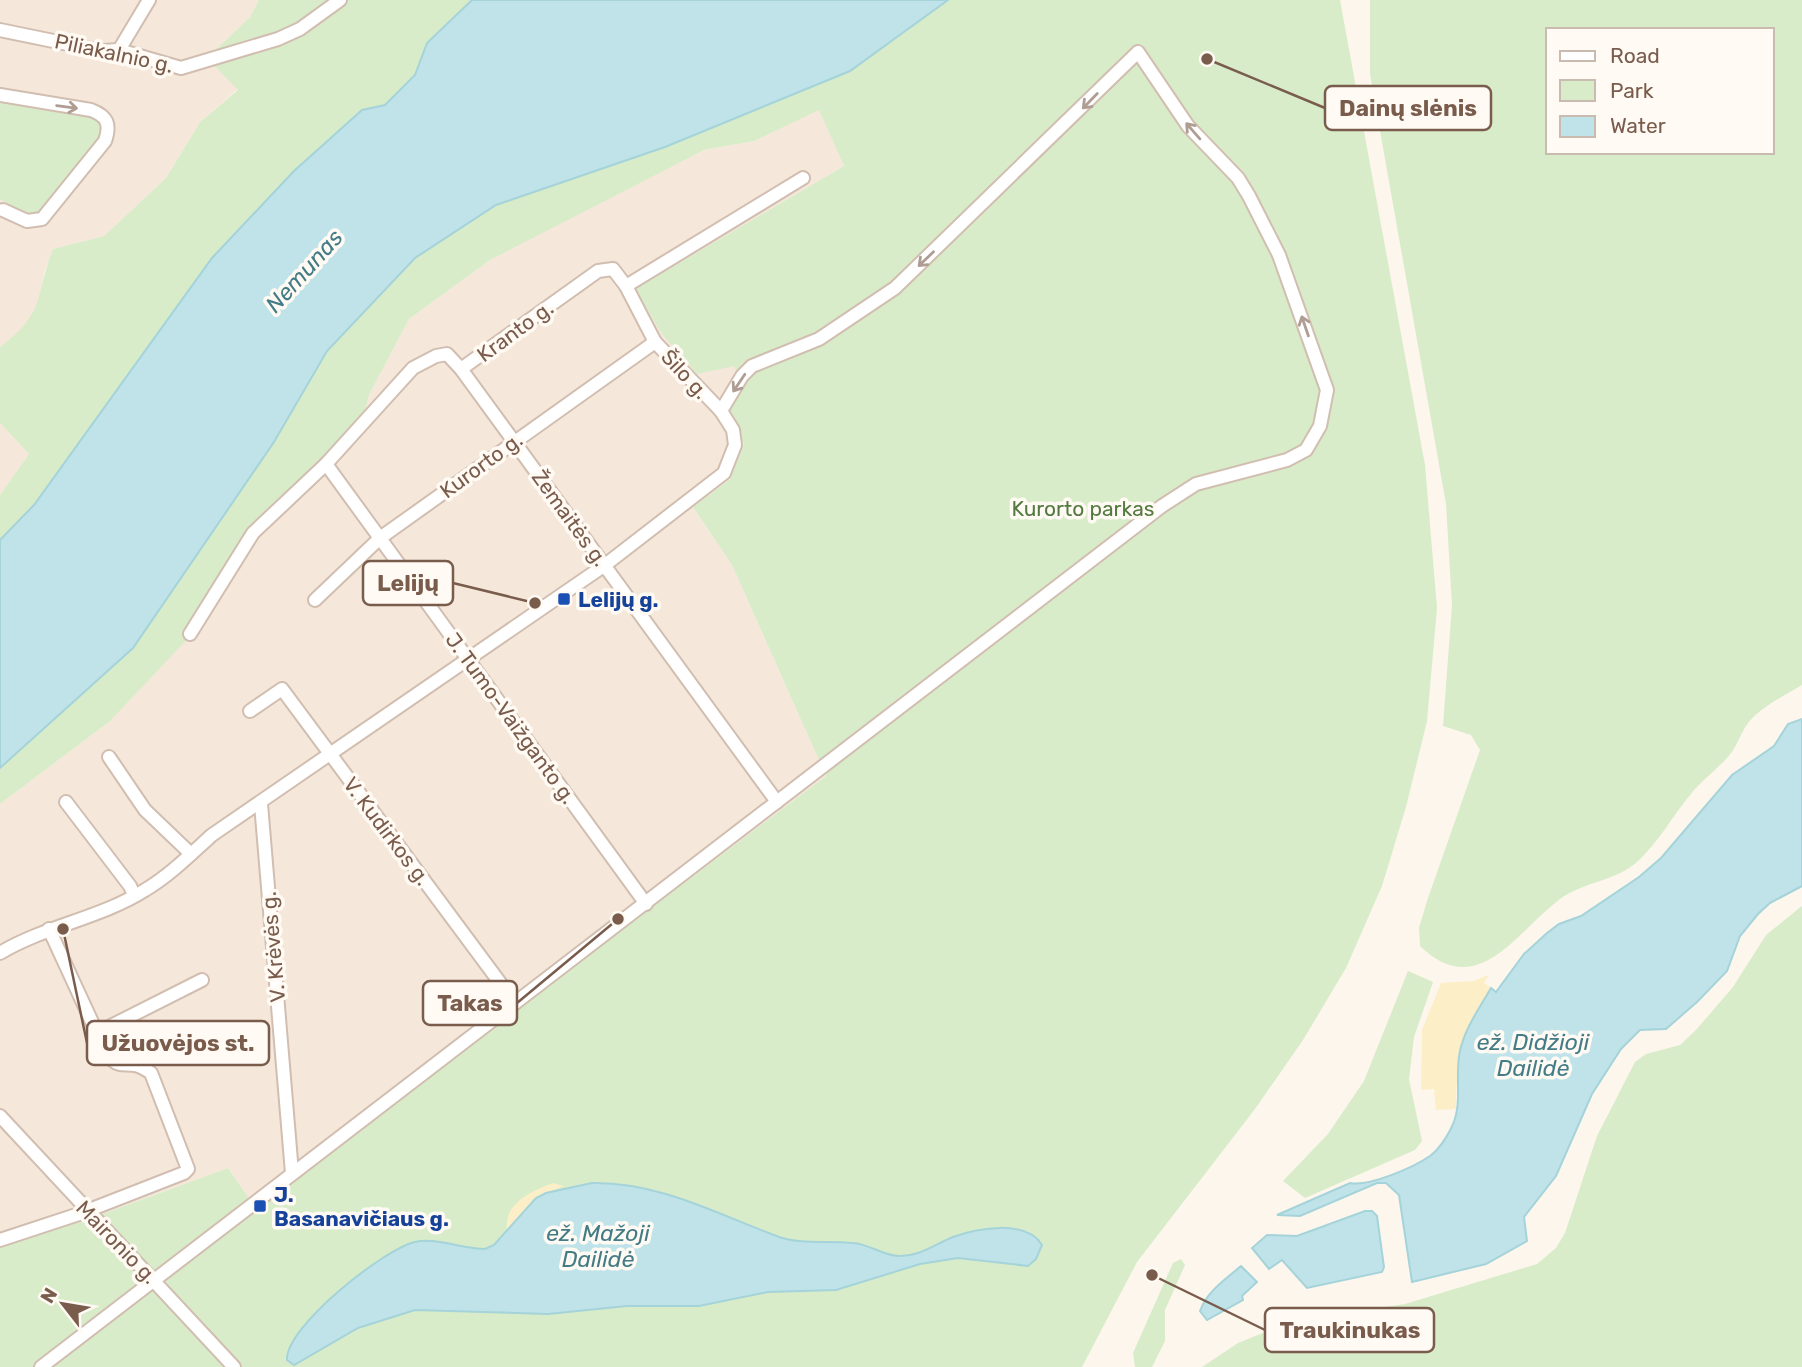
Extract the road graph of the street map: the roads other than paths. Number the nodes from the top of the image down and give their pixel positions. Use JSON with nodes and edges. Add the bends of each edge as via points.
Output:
{"nodes":[{"id":1,"x":149,"y":0,"type":"edge"},
{"id":2,"x":340,"y":0,"type":"edge"},
{"id":3,"x":0,"y":30,"type":"edge"},
{"id":4,"x":118,"y":50,"type":"junction"},
{"id":5,"x":0,"y":95,"type":"edge"},
{"id":6,"x":803,"y":178,"type":"dead end"},
{"id":7,"x":1,"y":210,"type":"edge"},
{"id":8,"x":626,"y":286,"type":"junction"},
{"id":9,"x":655,"y":342,"type":"junction"},
{"id":10,"x":461,"y":369,"type":"junction"},
{"id":11,"x":721,"y":411,"type":"junction"},
{"id":12,"x":514,"y":441,"type":"junction"},
{"id":13,"x":326,"y":464,"type":"junction"},
{"id":14,"x":380,"y":538,"type":"junction"},
{"id":15,"x":605,"y":565,"type":"junction"},
{"id":16,"x":316,"y":600,"type":"dead end"},
{"id":17,"x":190,"y":634,"type":"dead end"},
{"id":18,"x":470,"y":660,"type":"junction"},
{"id":19,"x":250,"y":711,"type":"dead end"},
{"id":20,"x":331,"y":755,"type":"junction"},
{"id":21,"x":109,"y":757,"type":"dead end"},
{"id":22,"x":66,"y":802,"type":"dead end"},
{"id":23,"x":777,"y":803,"type":"junction"},
{"id":24,"x":261,"y":804,"type":"junction"},
{"id":25,"x":191,"y":854,"type":"junction"},
{"id":26,"x":134,"y":895,"type":"junction"},
{"id":27,"x":646,"y":904,"type":"junction"},
{"id":28,"x":49,"y":929,"type":"junction"},
{"id":29,"x":0,"y":953,"type":"edge"},
{"id":30,"x":202,"y":980,"type":"dead end"},
{"id":31,"x":515,"y":1003,"type":"junction"},
{"id":32,"x":97,"y":1033,"type":"junction"},
{"id":33,"x":0,"y":1116,"type":"edge"},
{"id":34,"x":292,"y":1173,"type":"junction"},
{"id":35,"x":87,"y":1211,"type":"junction"},
{"id":36,"x":0,"y":1240,"type":"edge"},
{"id":37,"x":155,"y":1281,"type":"junction"},
{"id":38,"x":41,"y":1367,"type":"edge"},
{"id":39,"x":234,"y":1367,"type":"edge"}],
"edges":[{"from":1,"to":4,"type":"street"},
{"from":2,"to":4,"type":"street","name":"Piliakalnio g.","via":[[278,39],[181,68]]},
{"from":3,"to":4,"type":"street","name":"Piliakalnio g.","via":[[102,51]]},
{"from":5,"to":7,"type":"street","one_way":true,"via":[[91,110],[108,122],[109,131],[42,219],[33,223]]},
{"from":6,"to":8,"type":"street"},
{"from":8,"to":9,"type":"street","name":"Šilo g."},
{"from":8,"to":10,"type":"street","name":"Kranto g.","via":[[613,269],[598,271]]},
{"from":9,"to":11,"type":"street","name":"Šilo g."},
{"from":9,"to":12,"type":"street","name":"Kurorto g."},
{"from":10,"to":12,"type":"street","name":"Žemaitės g."},
{"from":10,"to":13,"type":"street","name":"Kranto g.","via":[[447,354],[413,368]]},
{"from":11,"to":15,"type":"street","name":"Šilo g.","via":[[736,445],[716,481]]},
{"from":23,"to":11,"type":"street","one_way":true,"via":[[1162,506],[1196,484],[1287,460],[1306,450],[1320,426],[1327,390],[1279,255],[1249,196],[1238,178],[1188,126],[1138,52],[895,288],[819,339],[752,366]]},
{"from":12,"to":14,"type":"street","name":"Kurorto g."},
{"from":12,"to":15,"type":"street","name":"Žemaitės g."},
{"from":13,"to":14,"type":"street","name":"J. Tumo-Vaižganto g."},
{"from":13,"to":17,"type":"street","name":"Kranto g.","via":[[253,533]]},
{"from":14,"to":16,"type":"street","name":"Kurorto g."},
{"from":14,"to":18,"type":"street","name":"J. Tumo-Vaižganto g."},
{"from":15,"to":18,"type":"street"},
{"from":15,"to":23,"type":"street","name":"Žemaitės g."},
{"from":18,"to":20,"type":"street"},
{"from":18,"to":27,"type":"street","name":"J. Tumo-Vaižganto g."},
{"from":19,"to":20,"type":"street","name":"V. Kudirkos g.","via":[[282,689]]},
{"from":20,"to":24,"type":"street"},
{"from":20,"to":31,"type":"street","name":"V. Kudirkos g."},
{"from":21,"to":25,"type":"street","via":[[145,810]]},
{"from":22,"to":26,"type":"street"},
{"from":23,"to":27,"type":"street"},
{"from":24,"to":25,"type":"street"},
{"from":24,"to":34,"type":"street","name":"V. Krėvės g."},
{"from":25,"to":26,"type":"street"},
{"from":26,"to":28,"type":"street"},
{"from":27,"to":31,"type":"street"},
{"from":28,"to":29,"type":"street"},
{"from":28,"to":32,"type":"street"},
{"from":30,"to":32,"type":"street"},
{"from":31,"to":34,"type":"street"},
{"from":32,"to":35,"type":"street","via":[[110,1061],[151,1073],[188,1169]]},
{"from":33,"to":35,"type":"street","name":"Maironio g."},
{"from":34,"to":37,"type":"street"},
{"from":35,"to":36,"type":"street"},
{"from":35,"to":37,"type":"street","name":"Maironio g."},
{"from":37,"to":38,"type":"street"},
{"from":37,"to":39,"type":"street","name":"Maironio g."}]}
